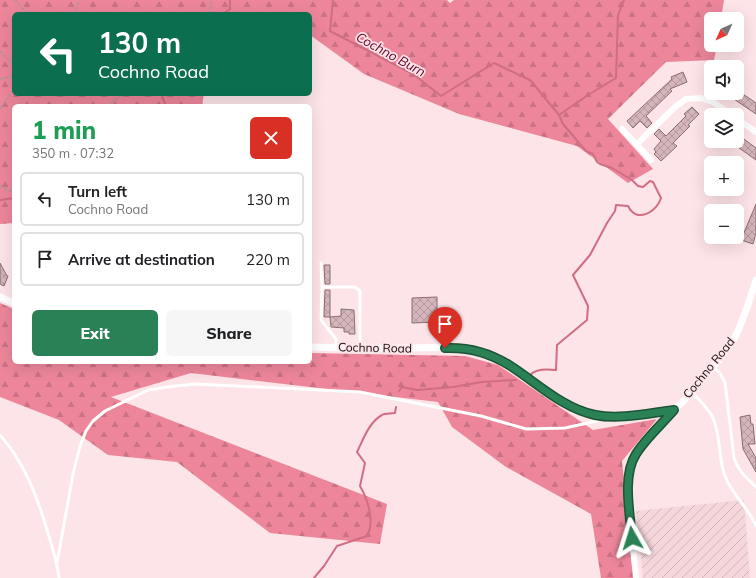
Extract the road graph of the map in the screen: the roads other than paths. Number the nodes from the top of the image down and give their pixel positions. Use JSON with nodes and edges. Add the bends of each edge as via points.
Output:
{"nodes":[{"id":1,"x":722,"y":108,"type":"edge"},
{"id":2,"x":744,"y":124,"type":"edge"},
{"id":3,"x":622,"y":129,"type":"dead end"},
{"id":4,"x":756,"y":132,"type":"edge"},
{"id":5,"x":637,"y":144,"type":"junction"},
{"id":6,"x":651,"y":160,"type":"dead end"},
{"id":7,"x":321,"y":263,"type":"dead end"},
{"id":8,"x":756,"y":281,"type":"edge"},
{"id":9,"x":322,"y":287,"type":"junction"},
{"id":10,"x":0,"y":297,"type":"edge"},
{"id":11,"x":12,"y":302,"type":"edge"},
{"id":12,"x":312,"y":347,"type":"edge"},
{"id":13,"x":336,"y":347,"type":"junction"},
{"id":14,"x":360,"y":349,"type":"junction"},
{"id":15,"x":713,"y":367,"type":"junction"},
{"id":16,"x":692,"y":392,"type":"junction"},
{"id":17,"x":674,"y":410,"type":"junction"},
{"id":18,"x":601,"y":416,"type":"junction"},
{"id":19,"x":0,"y":435,"type":"edge"},
{"id":20,"x":756,"y":487,"type":"edge"},
{"id":21,"x":756,"y":526,"type":"edge"},
{"id":22,"x":57,"y":563,"type":"junction"},
{"id":23,"x":59,"y":578,"type":"edge"},
{"id":24,"x":636,"y":578,"type":"edge"}],
"edges":[{"from":1,"to":5,"type":"street","via":[[701,98],[686,99]]},
{"from":2,"to":4,"type":"street"},
{"from":3,"to":5,"type":"street"},
{"from":5,"to":6,"type":"street"},
{"from":7,"to":9,"type":"lane"},
{"from":8,"to":15,"type":"street","name":"Cochno Road","via":[[735,337]]},
{"from":9,"to":13,"type":"lane","via":[[321,320],[336,339]]},
{"from":9,"to":14,"type":"lane","via":[[355,287],[360,292]]},
{"from":10,"to":11,"type":"street"},
{"from":12,"to":13,"type":"street","name":"Cochno Road"},
{"from":13,"to":14,"type":"street","name":"Cochno Road"},
{"from":14,"to":18,"type":"street","name":"Cochno Road","via":[[458,348],[481,352],[508,365],[566,403]]},
{"from":15,"to":16,"type":"street","name":"Cochno Road"},
{"from":15,"to":20,"type":"lane","via":[[725,382],[736,464]]},
{"from":16,"to":17,"type":"street","name":"Cochno Road"},
{"from":16,"to":21,"type":"lane","via":[[713,418],[725,478],[750,513]]},
{"from":17,"to":18,"type":"street","name":"Cochno Road","via":[[630,416]]},
{"from":17,"to":24,"type":"street","via":[[640,448],[630,466],[628,486]]},
{"from":18,"to":22,"type":"lane","via":[[597,421],[565,428],[526,429],[481,416],[360,392],[196,384],[148,390],[105,410],[86,431],[73,474]]},
{"from":19,"to":22,"type":"lane","via":[[21,464],[31,485]]},
{"from":22,"to":23,"type":"lane"}]}
